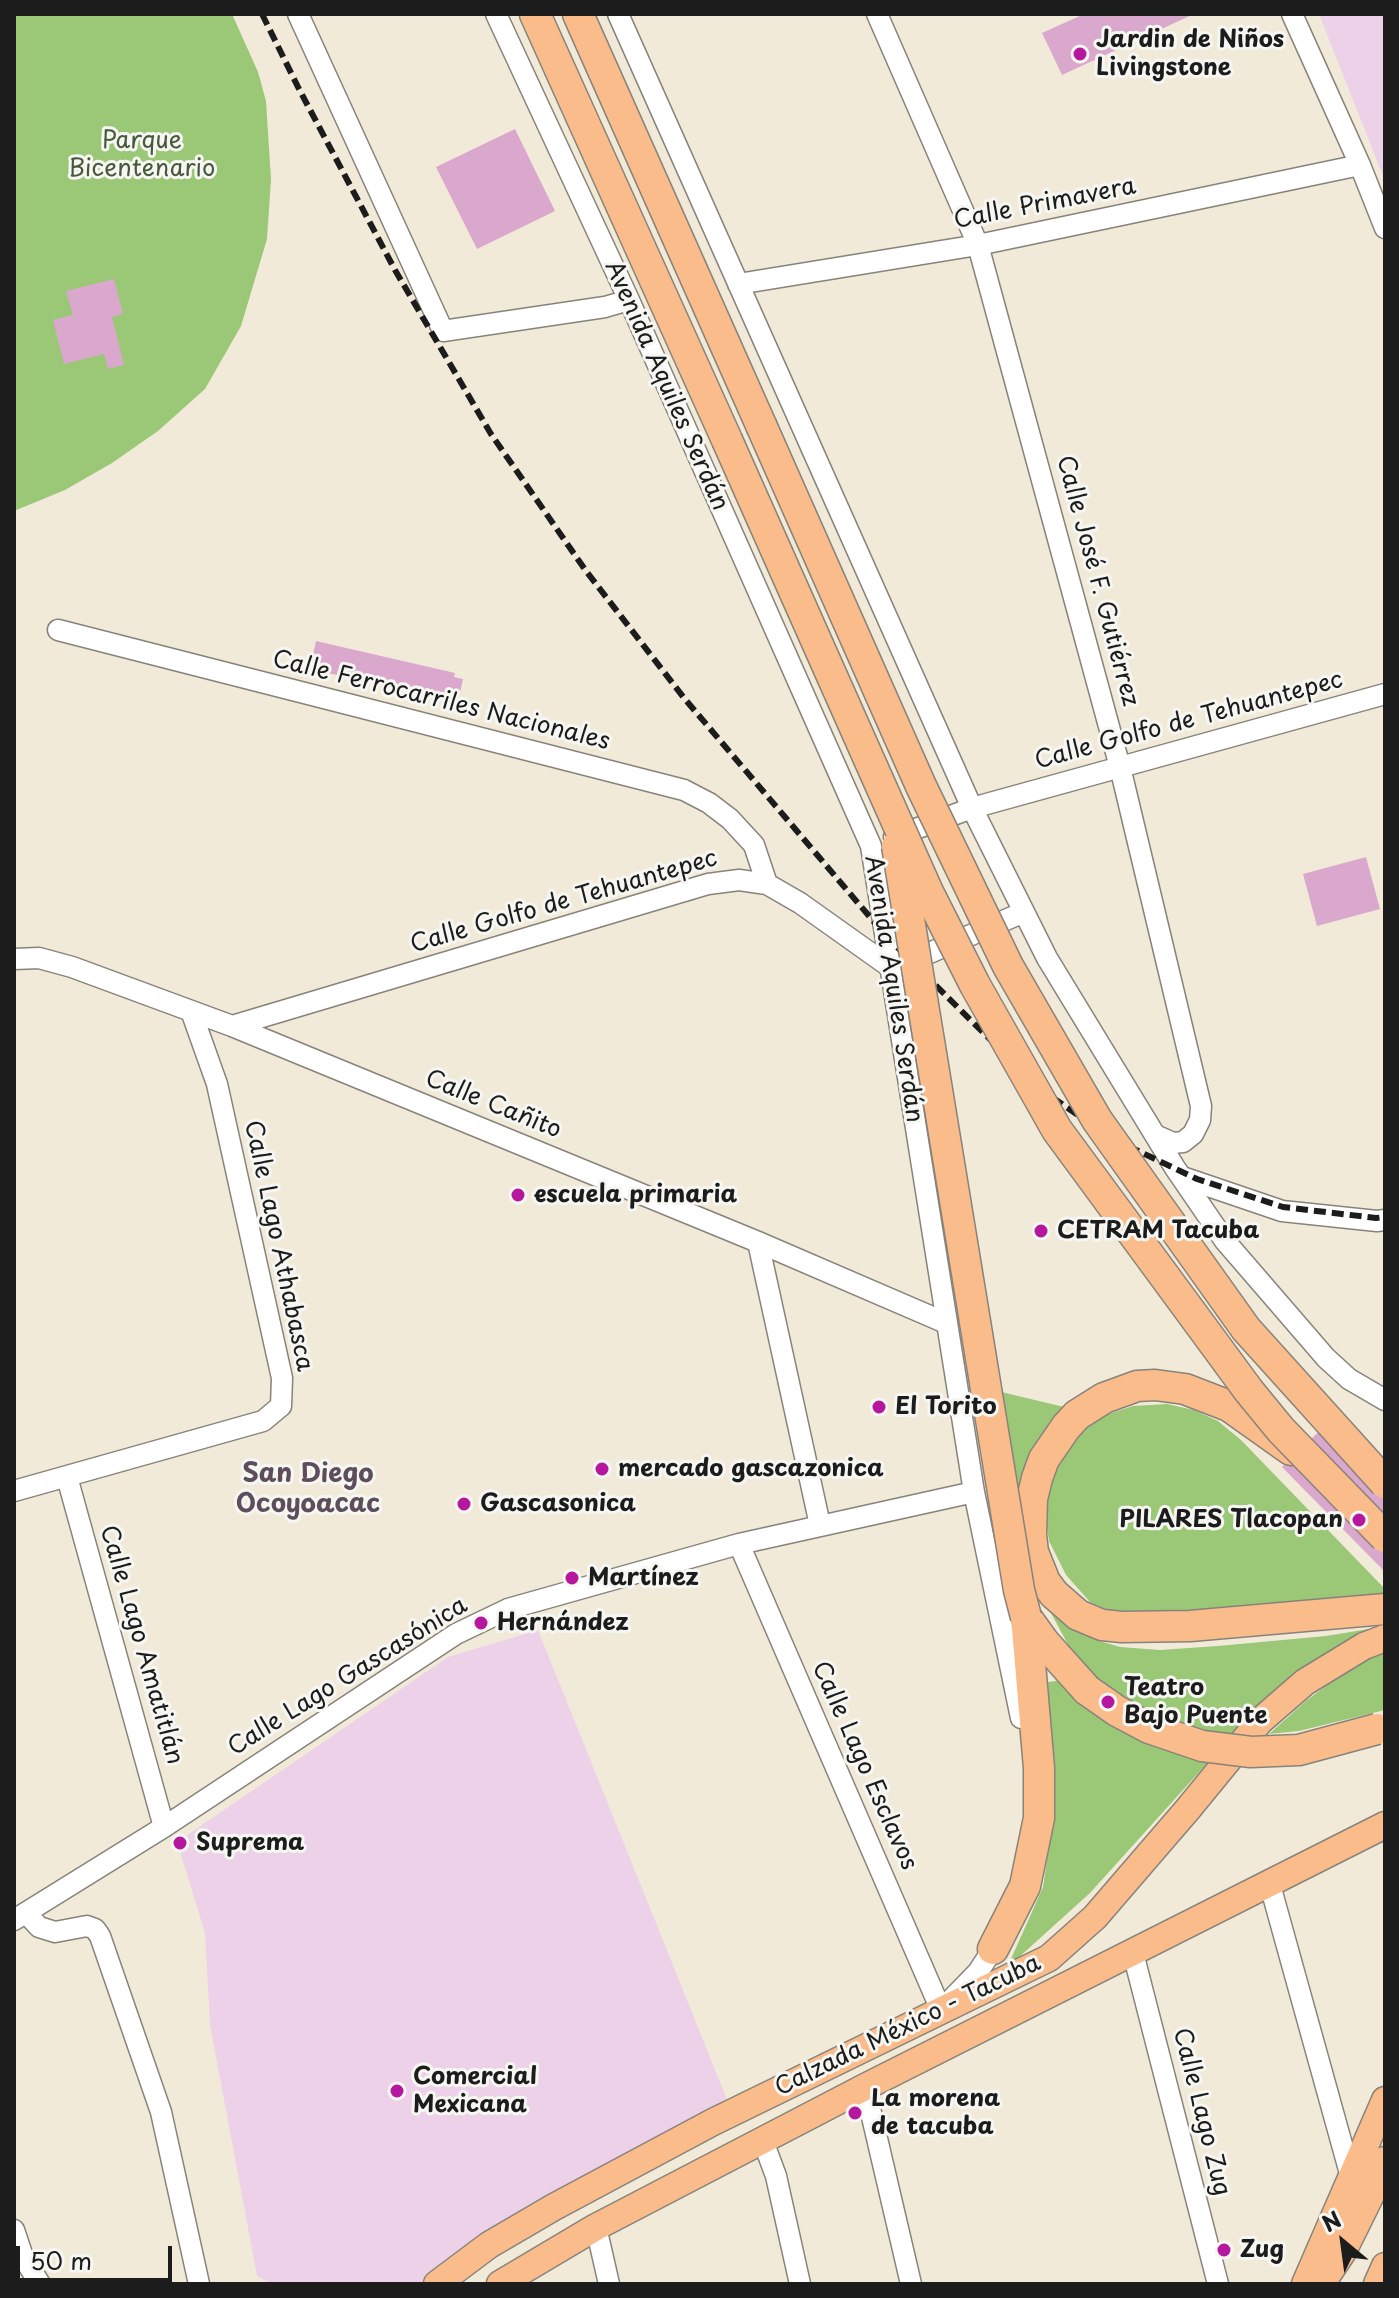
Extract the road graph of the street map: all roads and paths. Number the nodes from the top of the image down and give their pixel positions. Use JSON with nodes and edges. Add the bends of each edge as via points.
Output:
{"nodes":[{"id":1,"x":298,"y":14,"type":"edge"},
{"id":2,"x":496,"y":14,"type":"edge"},
{"id":3,"x":518,"y":14,"type":"edge"},
{"id":4,"x":535,"y":14,"type":"edge"},
{"id":5,"x":618,"y":14,"type":"edge"},
{"id":6,"x":877,"y":14,"type":"edge"},
{"id":7,"x":1292,"y":14,"type":"edge"},
{"id":8,"x":584,"y":22,"type":"edge"},
{"id":9,"x":550,"y":47,"type":"junction"},
{"id":10,"x":1360,"y":165,"type":"junction"},
{"id":11,"x":1383,"y":216,"type":"edge"},
{"id":12,"x":978,"y":245,"type":"junction"},
{"id":13,"x":738,"y":284,"type":"junction"},
{"id":14,"x":629,"y":300,"type":"junction"},
{"id":15,"x":58,"y":630,"type":"dead end"},
{"id":16,"x":1385,"y":694,"type":"edge"},
{"id":17,"x":1120,"y":767,"type":"junction"},
{"id":18,"x":889,"y":801,"type":"junction"},
{"id":19,"x":972,"y":808,"type":"junction"},
{"id":20,"x":871,"y":846,"type":"junction"},
{"id":21,"x":767,"y":884,"type":"junction"},
{"id":22,"x":1024,"y":912,"type":"junction"},
{"id":23,"x":14,"y":959,"type":"edge"},
{"id":24,"x":890,"y":967,"type":"junction"},
{"id":25,"x":191,"y":1011,"type":"junction"},
{"id":26,"x":232,"y":1026,"type":"junction"},
{"id":27,"x":1155,"y":1135,"type":"junction"},
{"id":28,"x":1182,"y":1177,"type":"junction"},
{"id":29,"x":1385,"y":1220,"type":"edge"},
{"id":30,"x":758,"y":1242,"type":"junction"},
{"id":31,"x":946,"y":1323,"type":"junction"},
{"id":32,"x":1385,"y":1400,"type":"edge"},
{"id":33,"x":67,"y":1477,"type":"junction"},
{"id":34,"x":1330,"y":1482,"type":"junction"},
{"id":35,"x":1385,"y":1483,"type":"edge"},
{"id":36,"x":14,"y":1491,"type":"edge"},
{"id":37,"x":974,"y":1492,"type":"junction"},
{"id":38,"x":820,"y":1525,"type":"junction"},
{"id":39,"x":1385,"y":1537,"type":"edge"},
{"id":40,"x":739,"y":1544,"type":"junction"},
{"id":41,"x":1385,"y":1609,"type":"edge"},
{"id":42,"x":1026,"y":1617,"type":"junction"},
{"id":43,"x":1385,"y":1638,"type":"edge"},
{"id":44,"x":1381,"y":1728,"type":"edge"},
{"id":45,"x":1385,"y":1825,"type":"edge"},
{"id":46,"x":164,"y":1827,"type":"junction"},
{"id":47,"x":1270,"y":1885,"type":"junction"},
{"id":48,"x":20,"y":1916,"type":"edge"},
{"id":49,"x":993,"y":1949,"type":"junction"},
{"id":50,"x":1133,"y":1953,"type":"junction"},
{"id":51,"x":941,"y":2010,"type":"junction"},
{"id":52,"x":865,"y":2087,"type":"junction"},
{"id":53,"x":1385,"y":2100,"type":"edge"},
{"id":54,"x":763,"y":2141,"type":"junction"},
{"id":55,"x":1385,"y":2162,"type":"edge"},
{"id":56,"x":1351,"y":2177,"type":"junction"},
{"id":57,"x":596,"y":2227,"type":"junction"},
{"id":58,"x":14,"y":2230,"type":"edge"},
{"id":59,"x":1385,"y":2266,"type":"edge"},
{"id":60,"x":441,"y":2281,"type":"edge"},
{"id":61,"x":40,"y":2284,"type":"edge"},
{"id":62,"x":199,"y":2284,"type":"edge"},
{"id":63,"x":500,"y":2284,"type":"edge"},
{"id":64,"x":609,"y":2284,"type":"edge"},
{"id":65,"x":800,"y":2284,"type":"edge"},
{"id":66,"x":911,"y":2284,"type":"edge"},
{"id":67,"x":1218,"y":2284,"type":"edge"},
{"id":68,"x":1305,"y":2284,"type":"edge"},
{"id":69,"x":1319,"y":2284,"type":"edge"},
{"id":70,"x":1377,"y":2284,"type":"edge"}],
"edges":[{"from":1,"to":14,"type":"street","via":[[443,331]]},
{"from":2,"to":14,"type":"street","name":"Avenida Aquiles Serdán"},
{"from":3,"to":9,"type":"highway"},
{"from":4,"to":9,"type":"highway","name":"Avenida Aquiles Serdán"},
{"from":5,"to":13,"type":"street"},
{"from":6,"to":12,"type":"street","name":"Calle José F. Gutiérrez"},
{"from":7,"to":10,"type":"street"},
{"from":8,"to":35,"type":"highway","bridge":true,"via":[[921,786],[1008,966],[1097,1120],[1246,1329]]},
{"from":9,"to":18,"type":"highway","name":"Avenida Aquiles Serdán","bridge":true},
{"from":10,"to":11,"type":"street"},
{"from":10,"to":12,"type":"street","name":"Calle Primavera"},
{"from":12,"to":13,"type":"street","name":"Calle Primavera"},
{"from":12,"to":17,"type":"street","name":"Calle José F. Gutiérrez"},
{"from":13,"to":19,"type":"street"},
{"from":14,"to":20,"type":"street","name":"Avenida Aquiles Serdán"},
{"from":15,"to":21,"type":"street","name":"Calle Ferrocarriles Nacionales","via":[[684,790],[730,819],[754,845]]},
{"from":16,"to":17,"type":"street","name":"Calle Golfo de Tehuantepec"},
{"from":17,"to":19,"type":"street","name":"Calle Golfo de Tehuantepec"},
{"from":17,"to":27,"type":"street","name":"Calle José F. Gutiérrez","via":[[1201,1106],[1200,1120],[1183,1142]]},
{"from":18,"to":34,"type":"highway","name":"Avenida Aquiles Serdán","bridge":true,"via":[[928,892],[1057,1130],[1219,1354]]},
{"from":18,"to":42,"type":"highway","bridge":true},
{"from":19,"to":20,"type":"street","name":"Calle Golfo de Tehuantepec"},
{"from":19,"to":22,"type":"street"},
{"from":20,"to":24,"type":"street","name":"Avenida Aquiles Serdán"},
{"from":21,"to":24,"type":"street","name":"Calle Golfo de Tehuantepec"},
{"from":21,"to":26,"type":"street","name":"Calle Golfo de Tehuantepec","via":[[708,884]]},
{"from":22,"to":24,"type":"street"},
{"from":22,"to":27,"type":"street"},
{"from":23,"to":25,"type":"street","name":"Calle Cañito","via":[[39,958],[72,967]]},
{"from":24,"to":31,"type":"street","name":"Avenida Aquiles Serdán"},
{"from":25,"to":26,"type":"street","name":"Calle Cañito"},
{"from":25,"to":33,"type":"street","name":"Calle Lago Athabasca","via":[[217,1084],[282,1378],[281,1406],[263,1421]]},
{"from":26,"to":30,"type":"street","name":"Calle Cañito"},
{"from":27,"to":28,"type":"street"},
{"from":28,"to":29,"type":"street","via":[[1282,1211]]},
{"from":28,"to":32,"type":"street","via":[[1225,1241],[1326,1358]]},
{"from":30,"to":31,"type":"street","name":"Calle Cañito"},
{"from":30,"to":38,"type":"street"},
{"from":31,"to":37,"type":"street","name":"Avenida Aquiles Serdán"},
{"from":33,"to":36,"type":"street","name":"Calle Lago Athabasca"},
{"from":33,"to":46,"type":"street","name":"Calle Lago Amatitlán"},
{"from":34,"to":39,"type":"highway","name":"Avenida Aquiles Serdán","bridge":true},
{"from":34,"to":41,"type":"highway","bridge":true,"via":[[1229,1406],[1170,1386],[1137,1386],[1077,1415],[1055,1442],[1037,1478],[1033,1552],[1054,1594],[1078,1615],[1102,1625],[1223,1624]]},
{"from":37,"to":38,"type":"street","name":"Calle Lago Gascasónica"},
{"from":37,"to":49,"type":"street","name":"Avenida Aquiles Serdán","via":[[1026,1752],[1025,1845]]},
{"from":38,"to":40,"type":"street","name":"Calle Lago Gascasónica"},
{"from":40,"to":46,"type":"street","name":"Calle Lago Gascasónica","via":[[508,1609],[456,1634]]},
{"from":40,"to":51,"type":"street","name":"Calle Lago Esclavos"},
{"from":42,"to":44,"type":"highway","bridge":true,"via":[[1087,1690],[1149,1728],[1202,1746],[1299,1750]]},
{"from":42,"to":49,"type":"highway","via":[[1039,1818],[1025,1886]]},
{"from":43,"to":51,"type":"main road","name":"Calzada México - Tacuba","via":[[1305,1682],[1260,1721],[1095,1917],[1049,1958]]},
{"from":45,"to":47,"type":"main road","name":"Calzada México - Tacuba"},
{"from":46,"to":48,"type":"street","name":"Calle Lago Gascasónica"},
{"from":47,"to":50,"type":"main road","name":"Calzada México - Tacuba"},
{"from":47,"to":56,"type":"street"},
{"from":48,"to":62,"type":"street","via":[[55,1932],[87,1926],[100,1936],[161,2112]]},
{"from":49,"to":51,"type":"street","name":"Avenida Aquiles Serdán"},
{"from":50,"to":52,"type":"main road","name":"Calzada México - Tacuba"},
{"from":50,"to":67,"type":"street","name":"Calle Lago Zug"},
{"from":51,"to":60,"type":"main road","name":"Calzada México - Tacuba","via":[[568,2200],[489,2245]]},
{"from":52,"to":54,"type":"main road","name":"Calzada México - Tacuba"},
{"from":52,"to":66,"type":"street"},
{"from":53,"to":56,"type":"main road"},
{"from":54,"to":57,"type":"main road","name":"Calzada México - Tacuba"},
{"from":54,"to":65,"type":"street"},
{"from":55,"to":69,"type":"highway"},
{"from":56,"to":68,"type":"main road"},
{"from":57,"to":63,"type":"main road","name":"Calzada México - Tacuba"},
{"from":57,"to":64,"type":"street"},
{"from":58,"to":61,"type":"street"},
{"from":59,"to":70,"type":"main road"}]}
